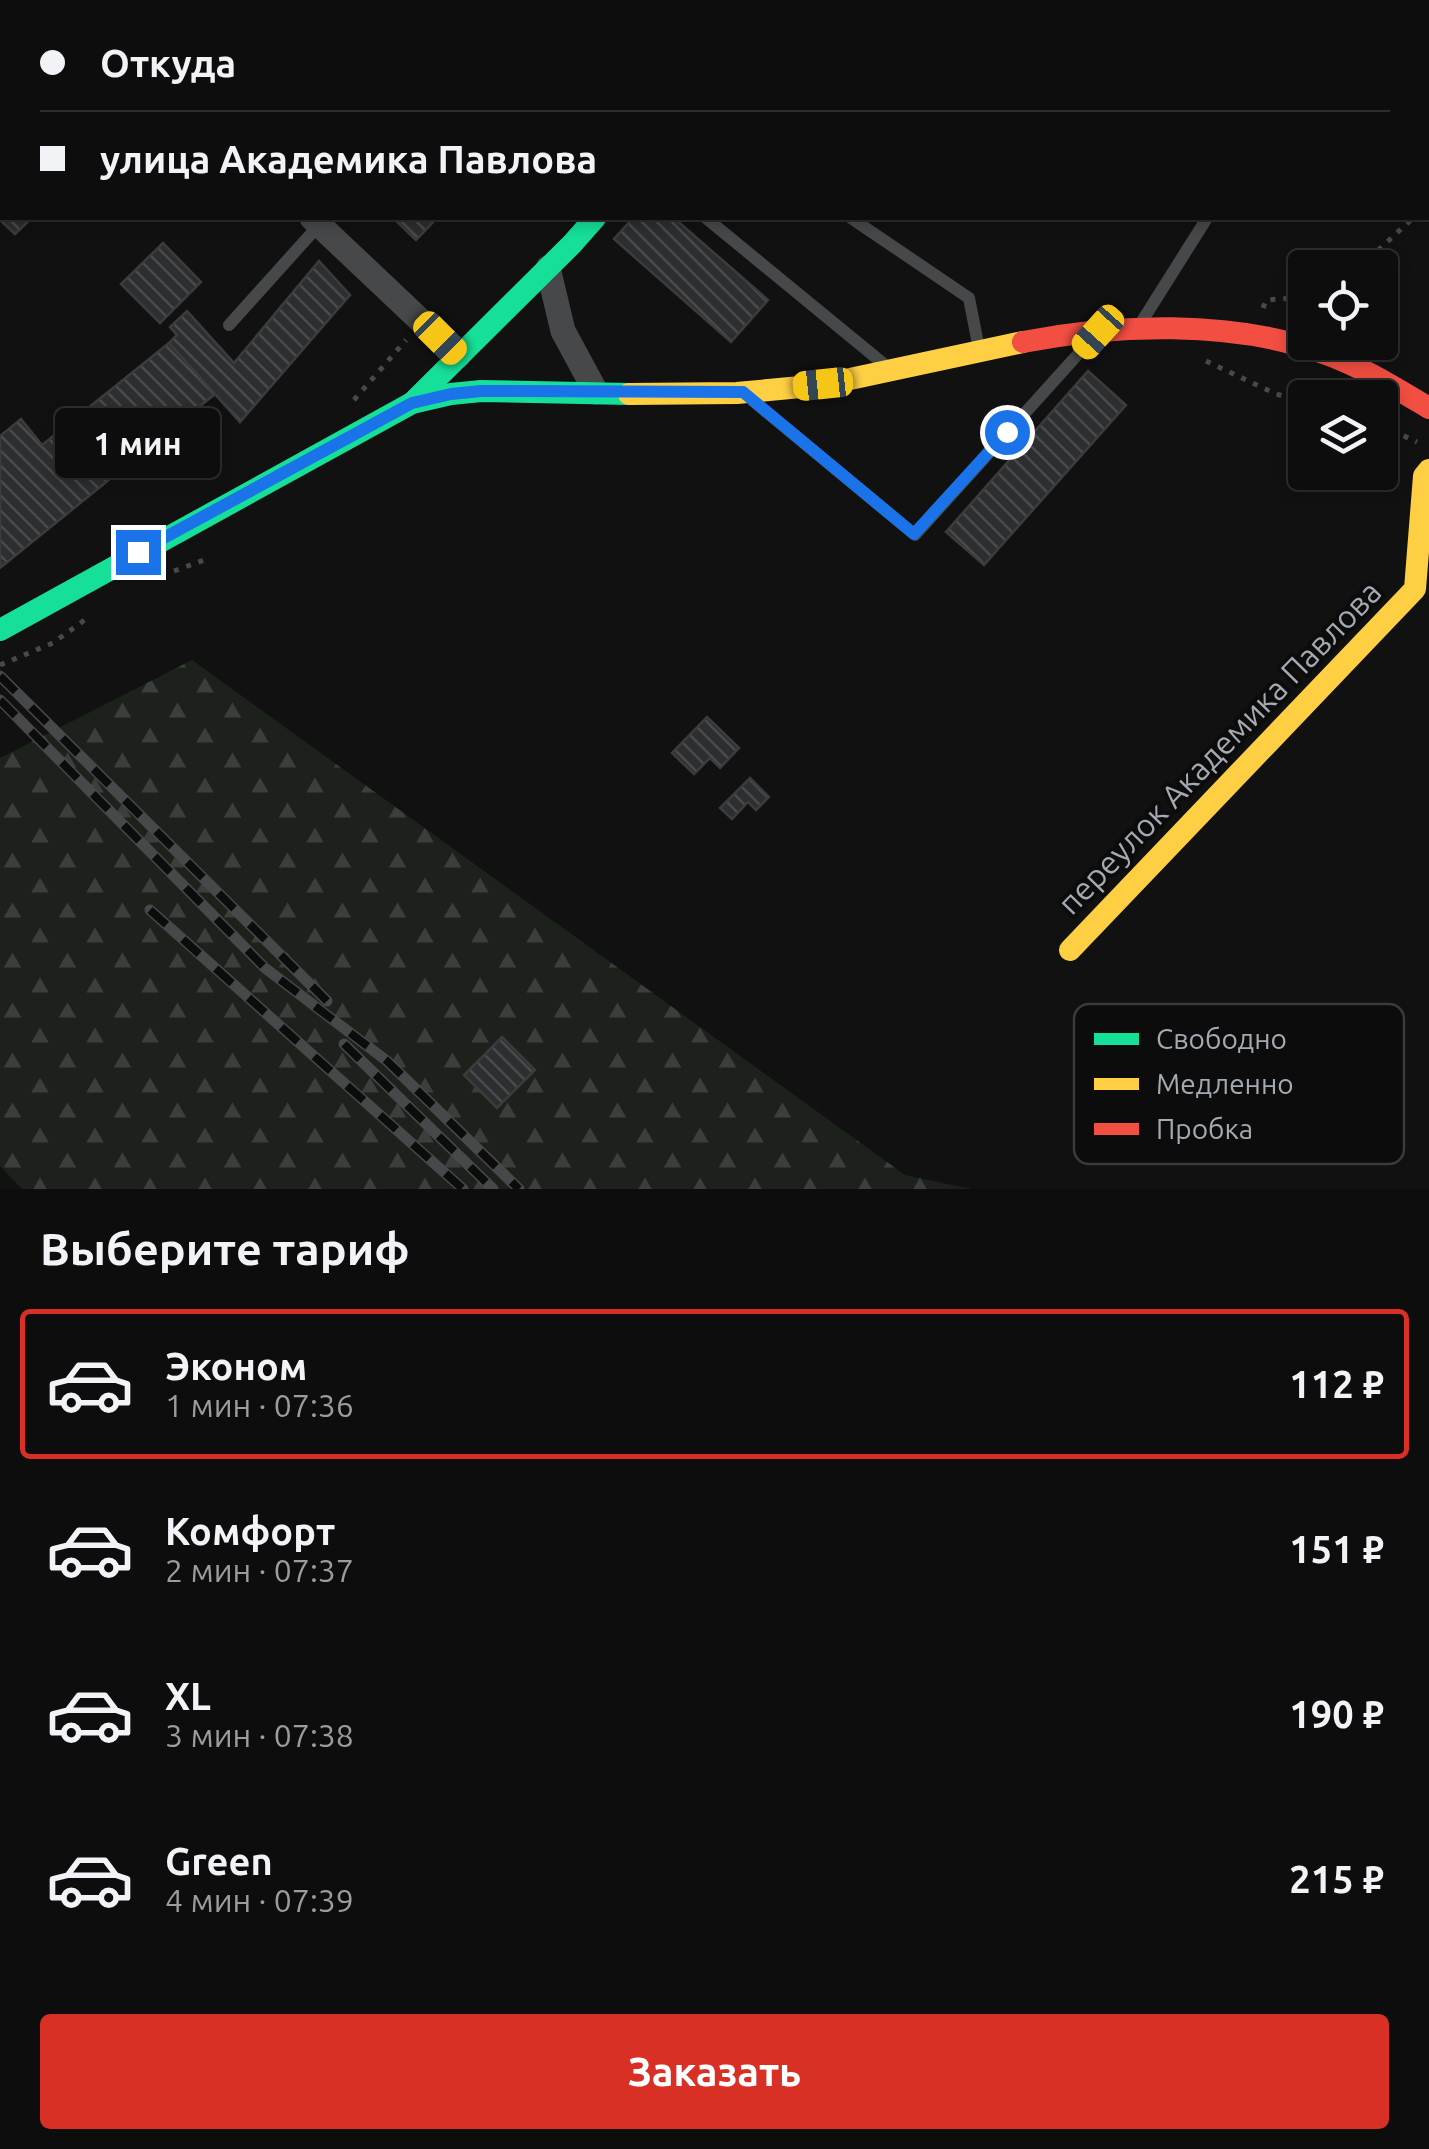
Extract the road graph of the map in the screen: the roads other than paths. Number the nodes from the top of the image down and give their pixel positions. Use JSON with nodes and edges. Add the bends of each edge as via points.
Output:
{"nodes":[{"id":1,"x":593,"y":220,"type":"edge"},
{"id":2,"x":708,"y":220,"type":"edge"},
{"id":3,"x":854,"y":220,"type":"edge"},
{"id":4,"x":1206,"y":220,"type":"edge"},
{"id":5,"x":315,"y":221,"type":"edge"},
{"id":6,"x":548,"y":268,"type":"junction"},
{"id":7,"x":229,"y":325,"type":"dead end"},
{"id":8,"x":1138,"y":328,"type":"junction"},
{"id":9,"x":1098,"y":332,"type":"junction"},
{"id":10,"x":980,"y":352,"type":"junction"},
{"id":11,"x":458,"y":356,"type":"junction"},
{"id":12,"x":891,"y":370,"type":"junction"},
{"id":13,"x":596,"y":392,"type":"junction"},
{"id":14,"x":743,"y":392,"type":"junction"},
{"id":15,"x":412,"y":403,"type":"junction"},
{"id":16,"x":1429,"y":408,"type":"edge"},
{"id":17,"x":1429,"y":470,"type":"edge"},
{"id":18,"x":0,"y":630,"type":"edge"},
{"id":19,"x":1070,"y":950,"type":"dead end"}],
"edges":[{"from":1,"to":6,"type":"street"},
{"from":2,"to":12,"type":"lane"},
{"from":3,"to":10,"type":"lane","via":[[969,298]]},
{"from":4,"to":8,"type":"lane"},
{"from":5,"to":7,"type":"lane"},
{"from":5,"to":11,"type":"street"},
{"from":6,"to":11,"type":"street"},
{"from":6,"to":13,"type":"street","via":[[563,331]]},
{"from":8,"to":9,"type":"street"},
{"from":8,"to":16,"type":"street","via":[[1254,336],[1314,350]]},
{"from":9,"to":10,"type":"street"},
{"from":9,"to":14,"type":"lane","via":[[914,534]]},
{"from":10,"to":12,"type":"street"},
{"from":11,"to":15,"type":"street"},
{"from":12,"to":14,"type":"street"},
{"from":13,"to":14,"type":"street"},
{"from":13,"to":15,"type":"street","via":[[481,391]]},
{"from":15,"to":18,"type":"street"},
{"from":17,"to":19,"type":"street","name":"переулок Академика Павлова","via":[[1415,589]]}]}
